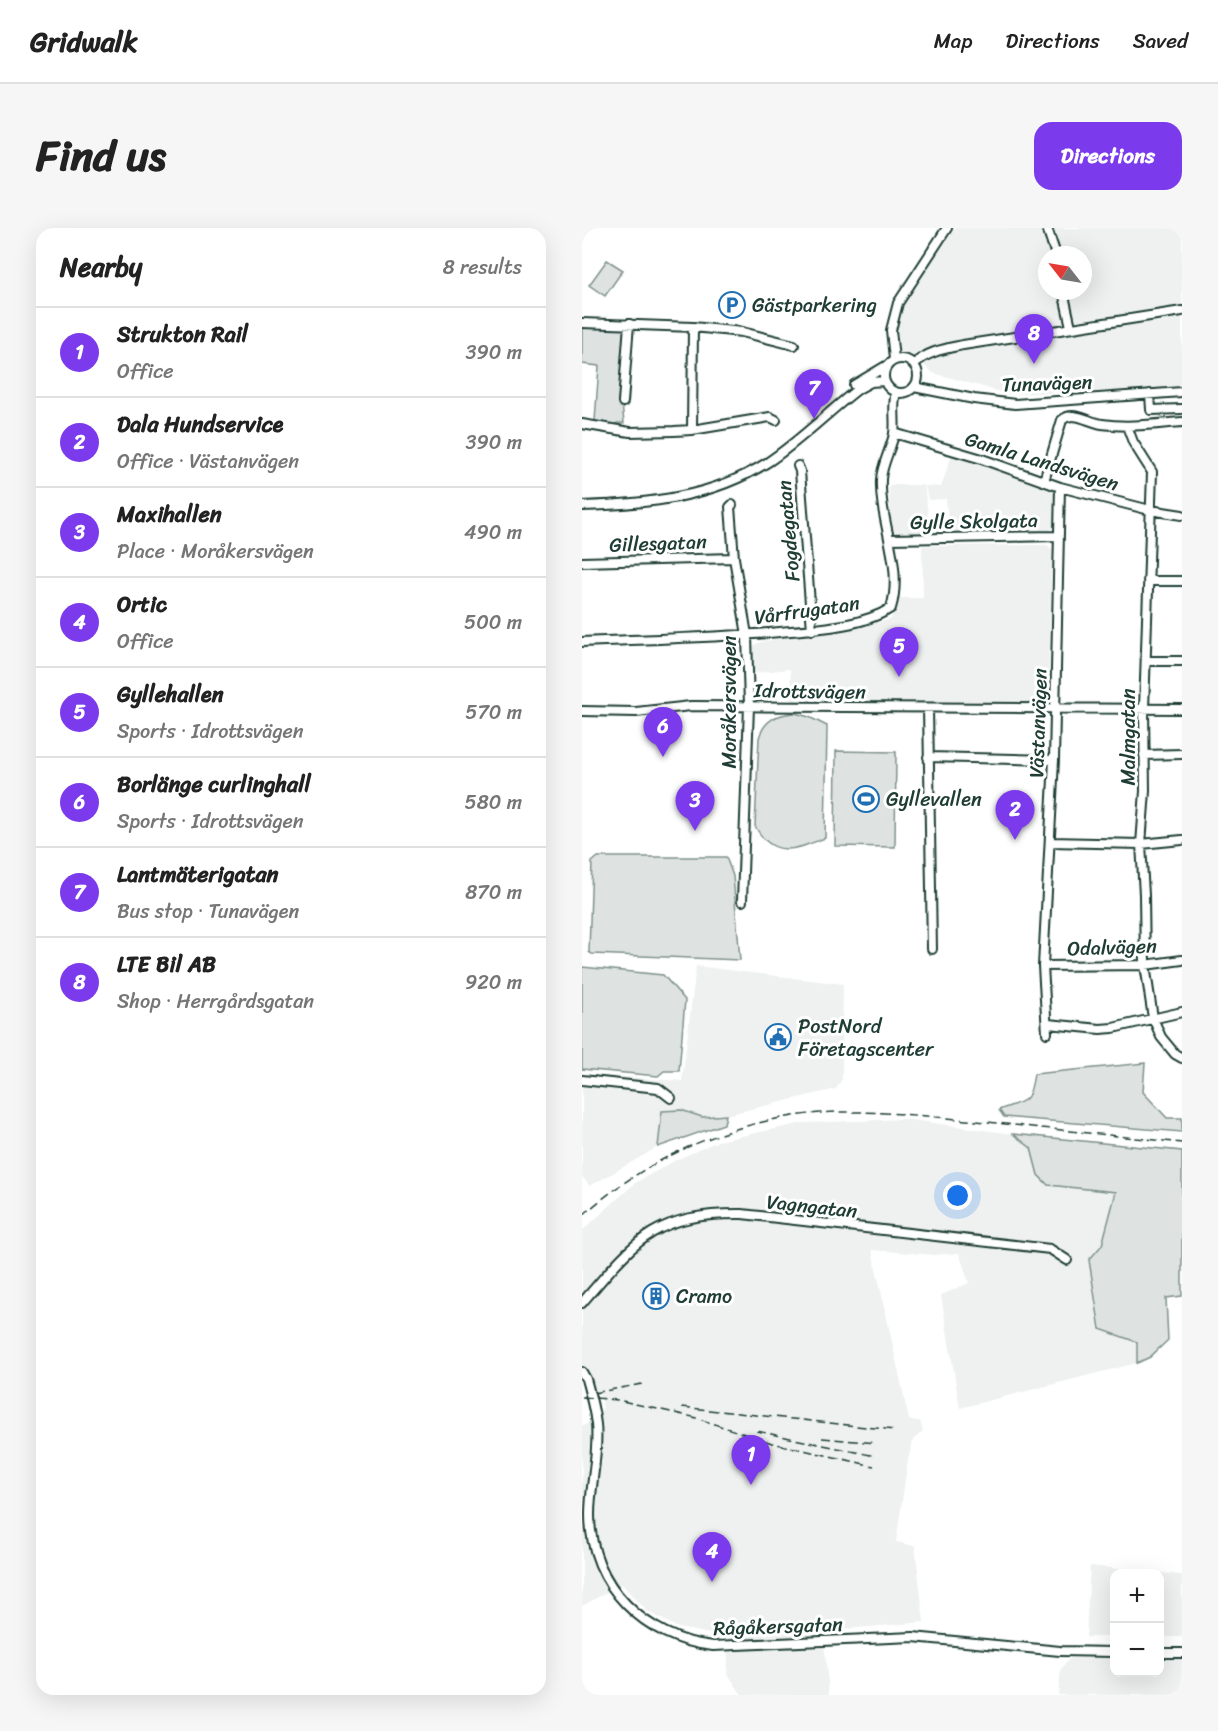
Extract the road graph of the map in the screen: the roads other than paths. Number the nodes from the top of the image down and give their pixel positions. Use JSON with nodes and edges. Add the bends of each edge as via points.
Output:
{"nodes":[{"id":1,"x":947,"y":228,"type":"edge"},
{"id":2,"x":1047,"y":228,"type":"edge"},
{"id":3,"x":1053,"y":246,"type":"edge"},
{"id":4,"x":1066,"y":300,"type":"edge"},
{"id":5,"x":1182,"y":311,"type":"edge"},
{"id":6,"x":582,"y":323,"type":"edge"},
{"id":7,"x":629,"y":324,"type":"junction"},
{"id":8,"x":693,"y":327,"type":"junction"},
{"id":9,"x":1071,"y":327,"type":"junction"},
{"id":10,"x":794,"y":345,"type":"dead end"},
{"id":11,"x":894,"y":359,"type":"junction"},
{"id":12,"x":914,"y":364,"type":"junction"},
{"id":13,"x":886,"y":366,"type":"junction"},
{"id":14,"x":884,"y":381,"type":"junction"},
{"id":15,"x":914,"y":387,"type":"junction"},
{"id":16,"x":896,"y":392,"type":"junction"},
{"id":17,"x":1182,"y":392,"type":"edge"},
{"id":18,"x":1149,"y":394,"type":"junction"},
{"id":19,"x":623,"y":402,"type":"dead end"},
{"id":20,"x":1182,"y":409,"type":"edge"},
{"id":21,"x":776,"y":420,"type":"dead end"},
{"id":22,"x":1182,"y":422,"type":"edge"},
{"id":23,"x":582,"y":424,"type":"edge"},
{"id":24,"x":1149,"y":424,"type":"junction"},
{"id":25,"x":1127,"y":426,"type":"junction"},
{"id":26,"x":692,"y":430,"type":"junction"},
{"id":27,"x":894,"y":433,"type":"junction"},
{"id":28,"x":798,"y":466,"type":"dead end"},
{"id":29,"x":1044,"y":481,"type":"junction"},
{"id":30,"x":730,"y":482,"type":"junction"},
{"id":31,"x":1060,"y":487,"type":"junction"},
{"id":32,"x":732,"y":505,"type":"dead end"},
{"id":33,"x":582,"y":506,"type":"edge"},
{"id":34,"x":1150,"y":510,"type":"junction"},
{"id":35,"x":1182,"y":514,"type":"edge"},
{"id":36,"x":1059,"y":536,"type":"junction"},
{"id":37,"x":890,"y":539,"type":"junction"},
{"id":38,"x":734,"y":558,"type":"junction"},
{"id":39,"x":582,"y":562,"type":"edge"},
{"id":40,"x":1148,"y":581,"type":"junction"},
{"id":41,"x":1182,"y":581,"type":"edge"},
{"id":42,"x":812,"y":630,"type":"junction"},
{"id":43,"x":747,"y":635,"type":"junction"},
{"id":44,"x":582,"y":642,"type":"edge"},
{"id":45,"x":1146,"y":661,"type":"junction"},
{"id":46,"x":1182,"y":661,"type":"edge"},
{"id":47,"x":750,"y":706,"type":"junction"},
{"id":48,"x":928,"y":708,"type":"junction"},
{"id":49,"x":1055,"y":709,"type":"junction"},
{"id":50,"x":1144,"y":709,"type":"junction"},
{"id":51,"x":1182,"y":709,"type":"edge"},
{"id":52,"x":582,"y":711,"type":"edge"},
{"id":53,"x":1182,"y":754,"type":"edge"},
{"id":54,"x":1144,"y":755,"type":"junction"},
{"id":55,"x":928,"y":757,"type":"junction"},
{"id":56,"x":1054,"y":760,"type":"junction"},
{"id":57,"x":1182,"y":840,"type":"edge"},
{"id":58,"x":1050,"y":842,"type":"junction"},
{"id":59,"x":1141,"y":844,"type":"junction"},
{"id":60,"x":742,"y":901,"type":"dead end"},
{"id":61,"x":932,"y":949,"type":"dead end"},
{"id":62,"x":1182,"y":960,"type":"edge"},
{"id":63,"x":1144,"y":965,"type":"junction"},
{"id":64,"x":1043,"y":966,"type":"junction"},
{"id":65,"x":1182,"y":1012,"type":"edge"},
{"id":66,"x":1153,"y":1018,"type":"junction"},
{"id":67,"x":1048,"y":1024,"type":"junction"},
{"id":68,"x":1047,"y":1033,"type":"dead end"},
{"id":69,"x":1182,"y":1058,"type":"edge"},
{"id":70,"x":582,"y":1080,"type":"edge"},
{"id":71,"x":671,"y":1098,"type":"dead end"},
{"id":72,"x":1067,"y":1260,"type":"dead end"},
{"id":73,"x":582,"y":1303,"type":"edge"},
{"id":74,"x":582,"y":1372,"type":"edge"},
{"id":75,"x":1110,"y":1652,"type":"edge"},
{"id":76,"x":1164,"y":1653,"type":"edge"},
{"id":77,"x":1182,"y":1653,"type":"edge"}],
"edges":[{"from":1,"to":11,"type":"street","via":[[898,303],[891,330]]},
{"from":2,"to":3,"type":"street"},
{"from":4,"to":9,"type":"street"},
{"from":5,"to":9,"type":"street"},
{"from":6,"to":7,"type":"street"},
{"from":7,"to":8,"type":"street"},
{"from":7,"to":19,"type":"street"},
{"from":8,"to":10,"type":"street","via":[[742,332]]},
{"from":8,"to":26,"type":"street"},
{"from":9,"to":12,"type":"street","via":[[934,351]]},
{"from":11,"to":12,"type":"street"},
{"from":11,"to":13,"type":"street"},
{"from":12,"to":15,"type":"street","via":[[918,378]]},
{"from":13,"to":14,"type":"street"},
{"from":13,"to":30,"type":"street","via":[[840,396],[768,459]]},
{"from":14,"to":16,"type":"street"},
{"from":14,"to":30,"type":"street","via":[[858,389],[770,461]]},
{"from":15,"to":16,"type":"street"},
{"from":15,"to":18,"type":"street","name":"Tunavägen","via":[[1015,404]]},
{"from":16,"to":27,"type":"street"},
{"from":17,"to":18,"type":"street","name":"Tunavägen"},
{"from":18,"to":20,"type":"street","via":[[1151,410]]},
{"from":18,"to":24,"type":"street"},
{"from":21,"to":26,"type":"street","via":[[770,417]]},
{"from":22,"to":24,"type":"street"},
{"from":23,"to":26,"type":"street","via":[[630,432]]},
{"from":24,"to":25,"type":"street"},
{"from":25,"to":29,"type":"street","via":[[1066,417]]},
{"from":25,"to":34,"type":"street","name":"Malmgatan","via":[[1152,472]]},
{"from":27,"to":29,"type":"street","name":"Gamla Landsvägen"},
{"from":27,"to":37,"type":"street","via":[[881,477]]},
{"from":28,"to":42,"type":"street","name":"Fogdegatan"},
{"from":29,"to":31,"type":"street","name":"Gamla Landsvägen"},
{"from":30,"to":33,"type":"street","via":[[707,491],[655,501]]},
{"from":31,"to":34,"type":"street","name":"Gamla Landsvägen"},
{"from":31,"to":36,"type":"street","name":"Västanvägen"},
{"from":32,"to":38,"type":"street","name":"Moråkersvägen"},
{"from":34,"to":35,"type":"street","name":"Gamla Landsvägen"},
{"from":34,"to":40,"type":"street","name":"Malmgatan"},
{"from":36,"to":37,"type":"street","name":"Gylle Skolgata"},
{"from":36,"to":49,"type":"street","name":"Västanvägen"},
{"from":37,"to":42,"type":"street","name":"Vårfrugatan","via":[[895,595],[891,608],[878,616]]},
{"from":38,"to":39,"type":"street","name":"Gillesgatan"},
{"from":38,"to":43,"type":"street","name":"Moråkersvägen"},
{"from":40,"to":41,"type":"street"},
{"from":40,"to":45,"type":"street","name":"Malmgatan"},
{"from":42,"to":43,"type":"street","name":"Vårfrugatan"},
{"from":43,"to":44,"type":"street","name":"Vårfrugatan"},
{"from":43,"to":47,"type":"street","name":"Moråkersvägen"},
{"from":45,"to":46,"type":"street"},
{"from":45,"to":50,"type":"street","name":"Malmgatan"},
{"from":47,"to":48,"type":"street","name":"Idrottsvägen"},
{"from":47,"to":52,"type":"street","name":"Idrottsvägen"},
{"from":47,"to":60,"type":"street","name":"Moråkersvägen"},
{"from":48,"to":49,"type":"street","name":"Idrottsvägen"},
{"from":48,"to":55,"type":"street"},
{"from":49,"to":50,"type":"street","name":"Idrottsvägen"},
{"from":49,"to":56,"type":"street","name":"Västanvägen"},
{"from":50,"to":51,"type":"street","name":"Idrottsvägen"},
{"from":50,"to":54,"type":"street","name":"Malmgatan"},
{"from":53,"to":54,"type":"street"},
{"from":54,"to":59,"type":"street","name":"Malmgatan"},
{"from":55,"to":56,"type":"street"},
{"from":55,"to":61,"type":"street"},
{"from":56,"to":58,"type":"street","name":"Västanvägen"},
{"from":57,"to":59,"type":"street"},
{"from":58,"to":59,"type":"street"},
{"from":58,"to":64,"type":"street","name":"Västanvägen"},
{"from":59,"to":63,"type":"street","name":"Malmgatan"},
{"from":62,"to":63,"type":"street","name":"Odalvägen"},
{"from":63,"to":64,"type":"street","name":"Odalvägen"},
{"from":63,"to":66,"type":"street","name":"Malmgatan"},
{"from":64,"to":67,"type":"street","name":"Västanvägen"},
{"from":65,"to":66,"type":"street"},
{"from":66,"to":67,"type":"street","via":[[1100,1029]]},
{"from":66,"to":69,"type":"street","name":"Malmgatan","via":[[1161,1037]]},
{"from":67,"to":68,"type":"street","name":"Västanvägen"},
{"from":70,"to":71,"type":"street","via":[[658,1088]]},
{"from":72,"to":73,"type":"street","name":"Vagngatan","via":[[1050,1249],[742,1214],[712,1214],[655,1230],[632,1248]]},
{"from":74,"to":75,"type":"street","name":"Rågåkersgatan","via":[[596,1424],[590,1516],[596,1552],[623,1602],[662,1632],[686,1642],[713,1646],[913,1637]]},
{"from":76,"to":77,"type":"street"}]}
